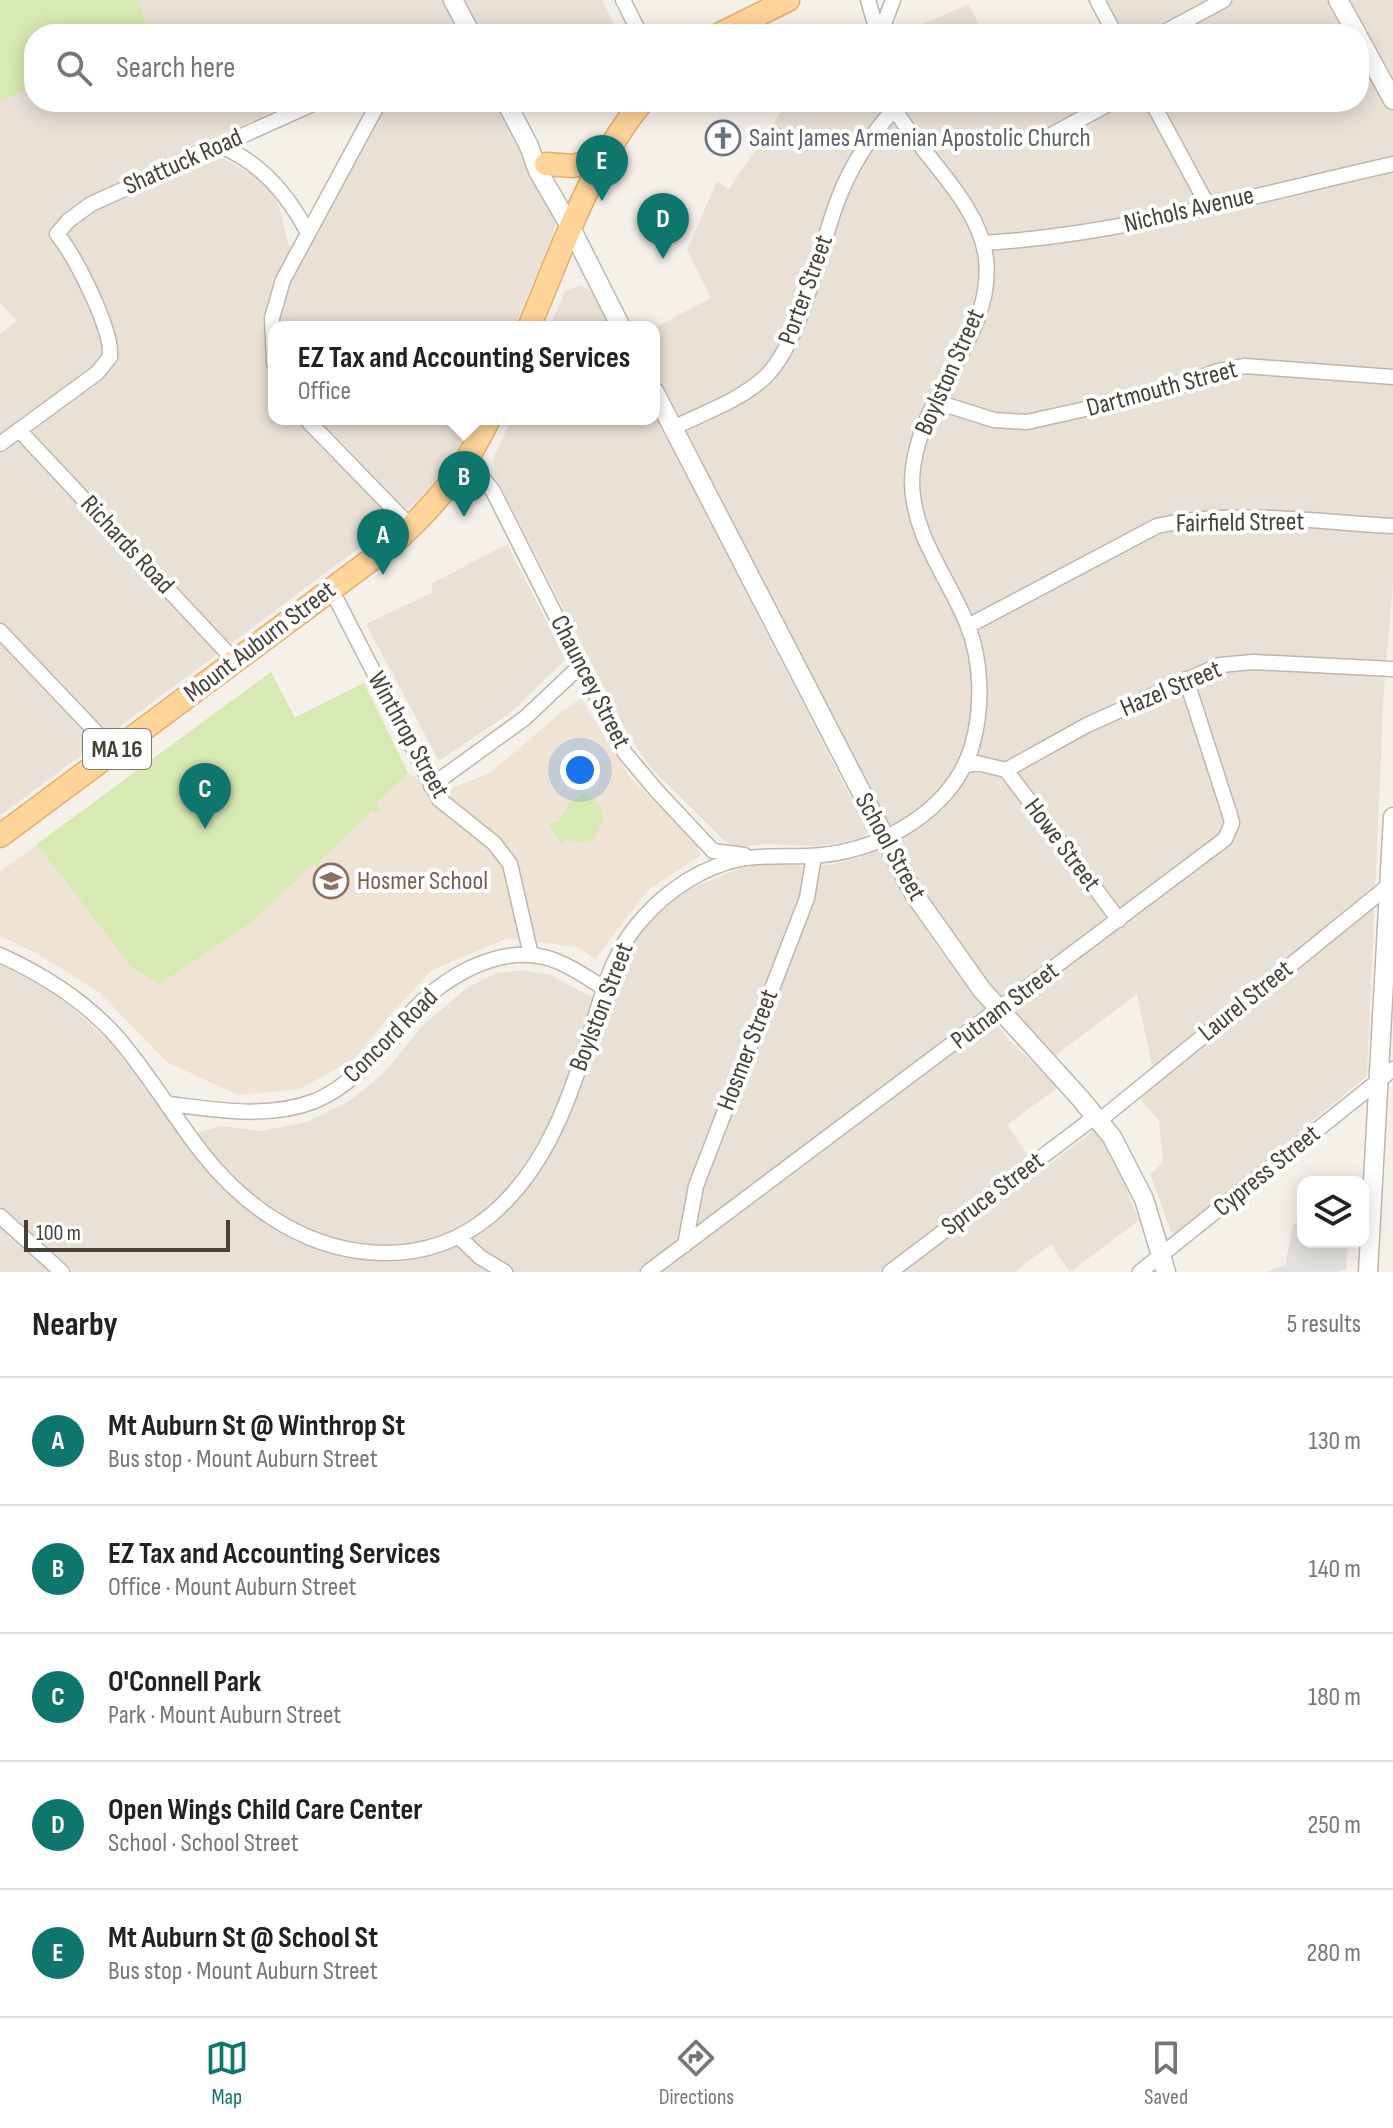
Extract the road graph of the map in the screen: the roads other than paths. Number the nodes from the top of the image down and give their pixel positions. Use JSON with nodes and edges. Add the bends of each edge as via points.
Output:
{"nodes":[{"id":1,"x":453,"y":0,"type":"edge"},
{"id":2,"x":623,"y":0,"type":"edge"},
{"id":3,"x":788,"y":0,"type":"edge"},
{"id":4,"x":868,"y":0,"type":"edge"},
{"id":5,"x":893,"y":0,"type":"edge"},
{"id":6,"x":1097,"y":0,"type":"edge"},
{"id":7,"x":1224,"y":0,"type":"edge"},
{"id":8,"x":1338,"y":0,"type":"edge"},
{"id":9,"x":466,"y":24,"type":"edge"},
{"id":10,"x":635,"y":24,"type":"edge"},
{"id":11,"x":738,"y":24,"type":"edge"},
{"id":12,"x":876,"y":24,"type":"edge"},
{"id":13,"x":883,"y":24,"type":"edge"},
{"id":14,"x":1110,"y":24,"type":"edge"},
{"id":15,"x":1180,"y":24,"type":"edge"},
{"id":16,"x":1351,"y":24,"type":"edge"},
{"id":17,"x":1369,"y":56,"type":"edge"},
{"id":18,"x":1393,"y":100,"type":"edge"},
{"id":19,"x":295,"y":112,"type":"edge"},
{"id":20,"x":374,"y":112,"type":"edge"},
{"id":21,"x":511,"y":112,"type":"edge"},
{"id":22,"x":635,"y":112,"type":"edge"},
{"id":23,"x":887,"y":112,"type":"edge"},
{"id":24,"x":897,"y":112,"type":"edge"},
{"id":25,"x":1094,"y":112,"type":"edge"},
{"id":26,"x":1157,"y":112,"type":"edge"},
{"id":27,"x":1044,"y":139,"type":"dead end"},
{"id":28,"x":220,"y":146,"type":"junction"},
{"id":29,"x":529,"y":146,"type":"junction"},
{"id":30,"x":604,"y":157,"type":"junction"},
{"id":31,"x":546,"y":164,"type":"junction"},
{"id":32,"x":1393,"y":164,"type":"edge"},
{"id":33,"x":1208,"y":206,"type":"junction"},
{"id":34,"x":571,"y":228,"type":"junction"},
{"id":35,"x":308,"y":233,"type":"junction"},
{"id":36,"x":983,"y":243,"type":"junction"},
{"id":37,"x":273,"y":321,"type":"edge"},
{"id":38,"x":532,"y":321,"type":"edge"},
{"id":39,"x":618,"y":321,"type":"edge"},
{"id":40,"x":1393,"y":377,"type":"edge"},
{"id":41,"x":934,"y":401,"type":"junction"},
{"id":42,"x":660,"y":403,"type":"edge"},
{"id":43,"x":312,"y":425,"type":"edge"},
{"id":44,"x":486,"y":425,"type":"edge"},
{"id":45,"x":673,"y":428,"type":"junction"},
{"id":46,"x":19,"y":430,"type":"junction"},
{"id":47,"x":0,"y":444,"type":"edge"},
{"id":48,"x":463,"y":466,"type":"junction"},
{"id":49,"x":1393,"y":526,"type":"edge"},
{"id":50,"x":411,"y":527,"type":"junction"},
{"id":51,"x":331,"y":589,"type":"junction"},
{"id":52,"x":968,"y":626,"type":"junction"},
{"id":53,"x":0,"y":631,"type":"edge"},
{"id":54,"x":235,"y":661,"type":"junction"},
{"id":55,"x":581,"y":665,"type":"junction"},
{"id":56,"x":1393,"y":669,"type":"edge"},
{"id":57,"x":1186,"y":679,"type":"junction"},
{"id":58,"x":114,"y":751,"type":"junction"},
{"id":59,"x":964,"y":766,"type":"junction"},
{"id":60,"x":1006,"y":770,"type":"junction"},
{"id":61,"x":431,"y":786,"type":"junction"},
{"id":62,"x":1393,"y":817,"type":"edge"},
{"id":63,"x":0,"y":836,"type":"edge"},
{"id":64,"x":884,"y":839,"type":"junction"},
{"id":65,"x":814,"y":856,"type":"junction"},
{"id":66,"x":756,"y":857,"type":"junction"},
{"id":67,"x":1391,"y":884,"type":"edge"},
{"id":68,"x":1119,"y":920,"type":"junction"},
{"id":69,"x":0,"y":955,"type":"edge"},
{"id":70,"x":531,"y":955,"type":"junction"},
{"id":71,"x":604,"y":988,"type":"junction"},
{"id":72,"x":999,"y":1011,"type":"junction"},
{"id":73,"x":1386,"y":1075,"type":"edge"},
{"id":74,"x":169,"y":1104,"type":"junction"},
{"id":75,"x":1098,"y":1118,"type":"junction"},
{"id":76,"x":0,"y":1216,"type":"edge"},
{"id":77,"x":459,"y":1237,"type":"junction"},
{"id":78,"x":685,"y":1245,"type":"junction"},
{"id":79,"x":1164,"y":1264,"type":"edge"},
{"id":80,"x":62,"y":1272,"type":"edge"},
{"id":81,"x":505,"y":1272,"type":"edge"},
{"id":82,"x":648,"y":1272,"type":"edge"},
{"id":83,"x":890,"y":1272,"type":"edge"},
{"id":84,"x":1140,"y":1272,"type":"edge"},
{"id":85,"x":1368,"y":1272,"type":"edge"}],
"edges":[{"from":1,"to":9,"type":"street"},
{"from":2,"to":10,"type":"street"},
{"from":3,"to":11,"type":"main road"},
{"from":4,"to":12,"type":"street"},
{"from":5,"to":13,"type":"street"},
{"from":6,"to":14,"type":"street"},
{"from":7,"to":15,"type":"street"},
{"from":8,"to":16,"type":"street"},
{"from":17,"to":18,"type":"street"},
{"from":19,"to":28,"type":"street","name":"Shattuck Road"},
{"from":20,"to":35,"type":"street"},
{"from":21,"to":29,"type":"street"},
{"from":22,"to":30,"type":"main road"},
{"from":23,"to":45,"type":"street","name":"Porter Street","via":[[848,176],[793,333],[776,365],[744,393]]},
{"from":24,"to":36,"type":"street","name":"Boylston Street","via":[[961,200]]},
{"from":25,"to":27,"type":"street"},
{"from":26,"to":33,"type":"street"},
{"from":28,"to":35,"type":"street","via":[[267,176]]},
{"from":28,"to":46,"type":"street","name":"Shattuck Road","via":[[91,204],[57,234],[78,264],[108,338],[110,357],[97,373]]},
{"from":29,"to":31,"type":"street"},
{"from":29,"to":34,"type":"street"},
{"from":30,"to":31,"type":"main road","via":[[573,166]]},
{"from":30,"to":34,"type":"main road"},
{"from":31,"to":34,"type":"street","via":[[564,197]]},
{"from":32,"to":33,"type":"street","name":"Nichols Avenue"},
{"from":33,"to":36,"type":"street","name":"Nichols Avenue","via":[[1066,236]]},
{"from":34,"to":38,"type":"main road"},
{"from":34,"to":39,"type":"street"},
{"from":35,"to":37,"type":"street","via":[[276,299]]},
{"from":36,"to":41,"type":"street","name":"Boylston Street","via":[[981,312]]},
{"from":40,"to":41,"type":"street","name":"Dartmouth Street","via":[[1245,366],[1166,391],[1027,422],[985,418]]},
{"from":41,"to":52,"type":"street","name":"Boylston Street","via":[[914,465],[915,506],[927,546]]},
{"from":42,"to":45,"type":"street","name":"School Street"},
{"from":43,"to":50,"type":"street"},
{"from":44,"to":48,"type":"main road","name":"Mount Auburn Street","number":"MA 16"},
{"from":45,"to":64,"type":"street","name":"School Street"},
{"from":46,"to":47,"type":"street"},
{"from":46,"to":54,"type":"street","name":"Richards Road"},
{"from":48,"to":50,"type":"main road","name":"Mount Auburn Street","number":"MA 16"},
{"from":48,"to":55,"type":"street","name":"Chauncey Street","via":[[493,491]]},
{"from":49,"to":52,"type":"street","name":"Fairfield Street","via":[[1175,521]]},
{"from":50,"to":51,"type":"main road","name":"Mount Auburn Street","number":"MA 16"},
{"from":51,"to":54,"type":"main road","name":"Mount Auburn Street","number":"MA 16"},
{"from":51,"to":61,"type":"street","name":"Winthrop Street"},
{"from":52,"to":59,"type":"street","name":"Boylston Street","via":[[979,685],[976,726]]},
{"from":53,"to":58,"type":"street"},
{"from":54,"to":58,"type":"main road","name":"Mount Auburn Street","number":"MA 16"},
{"from":55,"to":61,"type":"street","via":[[516,726]]},
{"from":55,"to":66,"type":"street","name":"Chauncey Street","via":[[625,753],[687,825],[713,851]]},
{"from":56,"to":57,"type":"street","name":"Hazel Street","via":[[1236,662]]},
{"from":57,"to":60,"type":"street","name":"Hazel Street"},
{"from":57,"to":68,"type":"street","name":"Putnam Street","via":[[1230,815],[1230,832]]},
{"from":58,"to":63,"type":"main road","name":"Mount Auburn Street","number":"MA 16"},
{"from":59,"to":60,"type":"street","via":[[977,763]]},
{"from":59,"to":64,"type":"street","name":"Boylston Street","via":[[927,811]]},
{"from":60,"to":68,"type":"street","name":"Howe Street"},
{"from":61,"to":70,"type":"street","name":"Winthrop Street","via":[[442,804],[494,843],[510,864]]},
{"from":62,"to":67,"type":"street"},
{"from":64,"to":65,"type":"street","name":"Boylston Street"},
{"from":64,"to":72,"type":"street","name":"School Street","via":[[931,920]]},
{"from":65,"to":66,"type":"street","name":"Boylston Street"},
{"from":65,"to":78,"type":"street","name":"Hosmer Street","via":[[807,898],[696,1186]]},
{"from":66,"to":71,"type":"street","name":"Boylston Street","via":[[710,869],[660,900],[621,947]]},
{"from":67,"to":73,"type":"street"},
{"from":67,"to":75,"type":"street","name":"Laurel Street"},
{"from":68,"to":72,"type":"street","name":"Putnam Street"},
{"from":69,"to":74,"type":"street","name":"Boylston Street","via":[[37,973],[90,1011]]},
{"from":70,"to":71,"type":"street","name":"Concord Road","via":[[563,964]]},
{"from":70,"to":74,"type":"street","name":"Concord Road","via":[[490,962],[446,982],[364,1067],[316,1100],[257,1112]]},
{"from":71,"to":77,"type":"street","name":"Boylston Street","via":[[568,1103],[549,1142],[510,1197]]},
{"from":72,"to":75,"type":"street","name":"School Street"},
{"from":72,"to":78,"type":"street","name":"Putnam Street"},
{"from":73,"to":79,"type":"street","name":"Cypress Street"},
{"from":73,"to":85,"type":"street"},
{"from":74,"to":77,"type":"street","name":"Boylston Street","via":[[235,1190],[310,1239],[347,1251],[385,1253],[420,1250]]},
{"from":75,"to":79,"type":"street","name":"School Street","via":[[1133,1177]]},
{"from":75,"to":83,"type":"street","name":"Spruce Street"},
{"from":76,"to":80,"type":"street"},
{"from":77,"to":81,"type":"street"},
{"from":78,"to":82,"type":"street","name":"Putnam Street"},
{"from":79,"to":84,"type":"street","name":"Cypress Street"}]}
